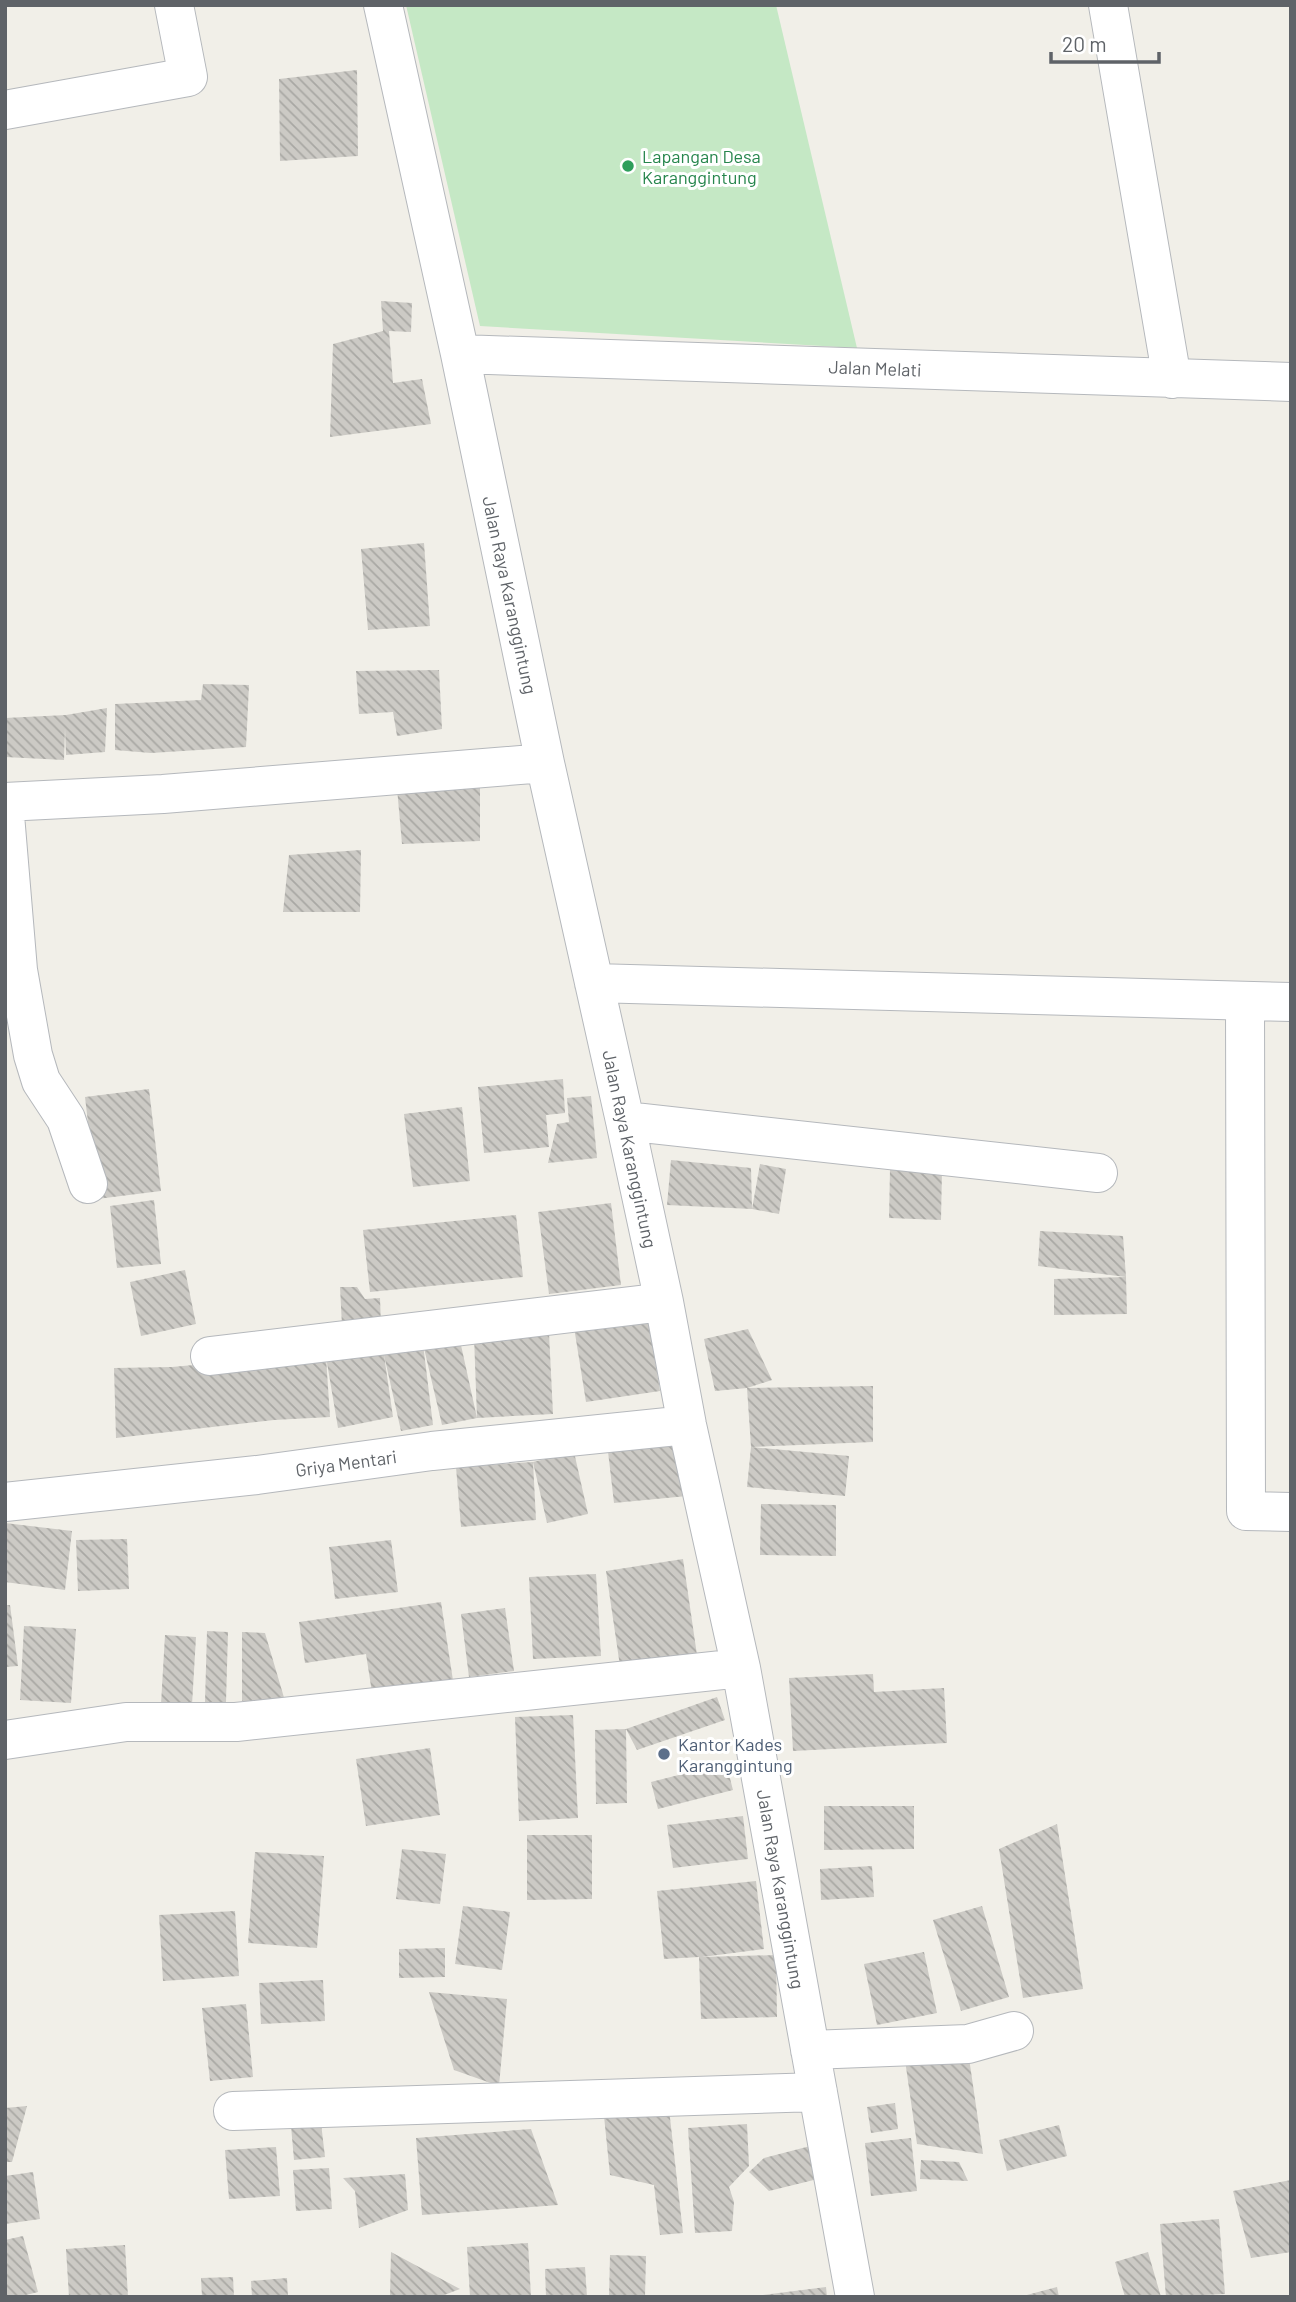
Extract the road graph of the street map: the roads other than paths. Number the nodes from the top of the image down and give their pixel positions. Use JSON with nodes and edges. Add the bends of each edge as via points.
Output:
{"nodes":[{"id":1,"x":174,"y":5,"type":"edge"},
{"id":2,"x":383,"y":5,"type":"edge"},
{"id":3,"x":1108,"y":5,"type":"edge"},
{"id":4,"x":5,"y":110,"type":"edge"},
{"id":5,"x":460,"y":354,"type":"junction"},
{"id":6,"x":1172,"y":379,"type":"junction"},
{"id":7,"x":1291,"y":382,"type":"edge"},
{"id":8,"x":545,"y":763,"type":"junction"},
{"id":9,"x":5,"y":802,"type":"edge"},
{"id":10,"x":5,"y":815,"type":"edge"},
{"id":11,"x":594,"y":983,"type":"junction"},
{"id":12,"x":1245,"y":1001,"type":"junction"},
{"id":13,"x":1291,"y":1002,"type":"edge"},
{"id":14,"x":625,"y":1121,"type":"junction"},
{"id":15,"x":1098,"y":1173,"type":"dead end"},
{"id":16,"x":88,"y":1184,"type":"dead end"},
{"id":17,"x":664,"y":1302,"type":"junction"},
{"id":18,"x":210,"y":1356,"type":"dead end"},
{"id":19,"x":687,"y":1425,"type":"junction"},
{"id":20,"x":5,"y":1502,"type":"edge"},
{"id":21,"x":1291,"y":1511,"type":"edge"},
{"id":22,"x":741,"y":1668,"type":"junction"},
{"id":23,"x":5,"y":1740,"type":"edge"},
{"id":24,"x":1014,"y":2031,"type":"dead end"},
{"id":25,"x":810,"y":2050,"type":"junction"},
{"id":26,"x":818,"y":2092,"type":"junction"},
{"id":27,"x":233,"y":2111,"type":"dead end"},
{"id":28,"x":855,"y":2297,"type":"edge"}],
"edges":[{"from":1,"to":4,"type":"street","via":[[188,77]]},
{"from":2,"to":5,"type":"street","name":"Jalan Raya Karanggintung"},
{"from":3,"to":6,"type":"street"},
{"from":5,"to":6,"type":"street","name":"Jalan Melati"},
{"from":5,"to":8,"type":"street","name":"Jalan Raya Karanggintung"},
{"from":6,"to":7,"type":"street","name":"Jalan Melati"},
{"from":8,"to":9,"type":"street"},
{"from":8,"to":11,"type":"street","name":"Jalan Raya Karanggintung"},
{"from":10,"to":16,"type":"street","via":[[18,970],[33,1055],[41,1081],[66,1119]]},
{"from":11,"to":12,"type":"street"},
{"from":11,"to":14,"type":"street","name":"Jalan Raya Karanggintung"},
{"from":12,"to":13,"type":"street"},
{"from":12,"to":21,"type":"street","via":[[1246,1511]]},
{"from":14,"to":15,"type":"street"},
{"from":14,"to":17,"type":"street","name":"Jalan Raya Karanggintung"},
{"from":17,"to":18,"type":"street"},
{"from":17,"to":19,"type":"street","name":"Jalan Raya Karanggintung"},
{"from":19,"to":20,"type":"street","name":"Griya Mentari"},
{"from":19,"to":22,"type":"street","name":"Jalan Raya Karanggintung"},
{"from":22,"to":23,"type":"street","via":[[236,1722],[126,1721]]},
{"from":22,"to":25,"type":"street","name":"Jalan Raya Karanggintung"},
{"from":24,"to":25,"type":"street","via":[[968,2043]]},
{"from":25,"to":26,"type":"street","name":"Jalan Raya Karanggintung"},
{"from":26,"to":27,"type":"street"},
{"from":26,"to":28,"type":"street","name":"Jalan Raya Karanggintung"}]}
